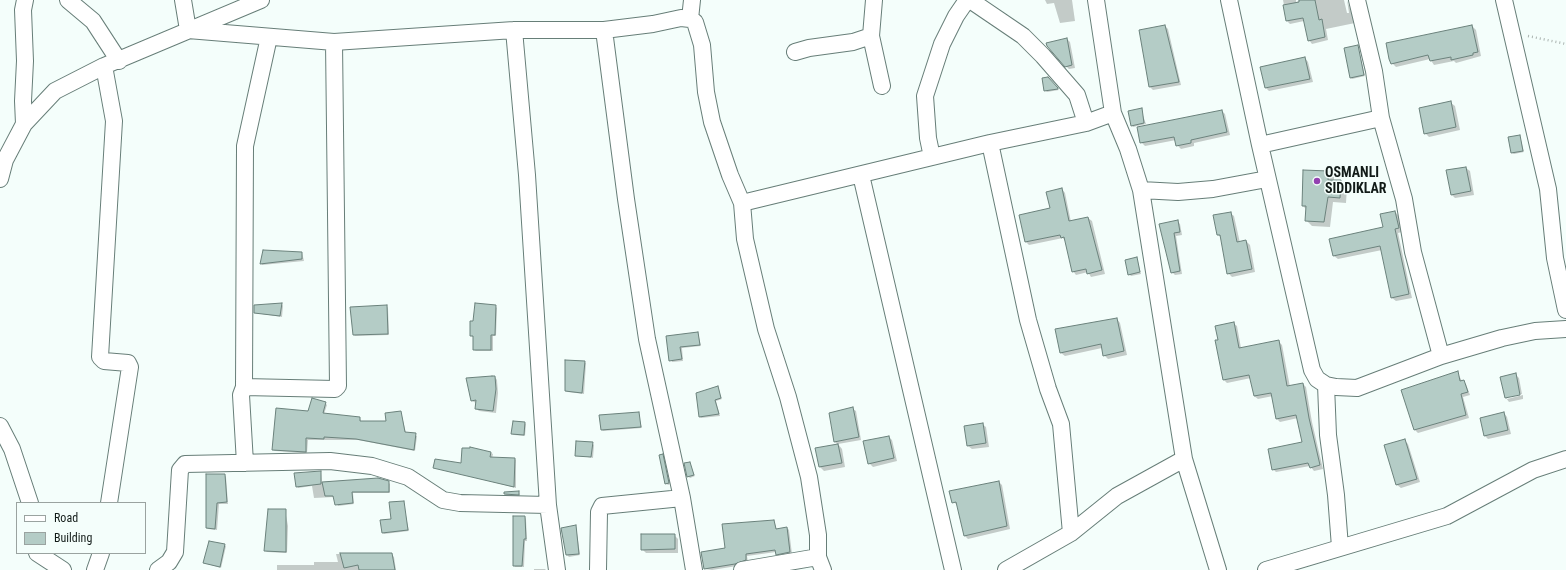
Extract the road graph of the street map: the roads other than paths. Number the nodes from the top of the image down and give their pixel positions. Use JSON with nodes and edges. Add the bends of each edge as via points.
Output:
{"nodes":[{"id":1,"x":24,"y":0,"type":"edge"},
{"id":2,"x":68,"y":0,"type":"edge"},
{"id":3,"x":183,"y":0,"type":"edge"},
{"id":4,"x":262,"y":0,"type":"edge"},
{"id":5,"x":692,"y":0,"type":"edge"},
{"id":6,"x":874,"y":0,"type":"edge"},
{"id":7,"x":967,"y":0,"type":"edge"},
{"id":8,"x":970,"y":0,"type":"edge"},
{"id":9,"x":1096,"y":0,"type":"edge"},
{"id":10,"x":1229,"y":0,"type":"edge"},
{"id":11,"x":1357,"y":0,"type":"edge"},
{"id":12,"x":1504,"y":0,"type":"edge"},
{"id":13,"x":690,"y":19,"type":"junction"},
{"id":14,"x":188,"y":30,"type":"junction"},
{"id":15,"x":514,"y":30,"type":"junction"},
{"id":16,"x":604,"y":30,"type":"junction"},
{"id":17,"x":871,"y":36,"type":"junction"},
{"id":18,"x":269,"y":37,"type":"junction"},
{"id":19,"x":334,"y":42,"type":"junction"},
{"id":20,"x":796,"y":52,"type":"dead end"},
{"id":21,"x":112,"y":64,"type":"junction"},
{"id":22,"x":882,"y":86,"type":"dead end"},
{"id":23,"x":1113,"y":113,"type":"junction"},
{"id":24,"x":1381,"y":118,"type":"junction"},
{"id":25,"x":1086,"y":123,"type":"junction"},
{"id":26,"x":24,"y":124,"type":"junction"},
{"id":27,"x":990,"y":143,"type":"junction"},
{"id":28,"x":1260,"y":145,"type":"junction"},
{"id":29,"x":932,"y":157,"type":"junction"},
{"id":30,"x":3,"y":161,"type":"edge"},
{"id":31,"x":862,"y":175,"type":"junction"},
{"id":32,"x":1267,"y":179,"type":"junction"},
{"id":33,"x":0,"y":180,"type":"edge"},
{"id":34,"x":1141,"y":190,"type":"junction"},
{"id":35,"x":742,"y":203,"type":"junction"},
{"id":36,"x":1566,"y":310,"type":"edge"},
{"id":37,"x":1566,"y":329,"type":"edge"},
{"id":38,"x":1441,"y":356,"type":"junction"},
{"id":39,"x":1326,"y":384,"type":"junction"},
{"id":40,"x":244,"y":387,"type":"junction"},
{"id":41,"x":0,"y":426,"type":"edge"},
{"id":42,"x":1184,"y":459,"type":"junction"},
{"id":43,"x":1566,"y":460,"type":"edge"},
{"id":44,"x":245,"y":462,"type":"junction"},
{"id":45,"x":682,"y":498,"type":"junction"},
{"id":46,"x":30,"y":502,"type":"edge"},
{"id":47,"x":109,"y":502,"type":"edge"},
{"id":48,"x":548,"y":505,"type":"junction"},
{"id":49,"x":1071,"y":533,"type":"junction"},
{"id":50,"x":1340,"y":547,"type":"junction"},
{"id":51,"x":39,"y":554,"type":"edge"},
{"id":52,"x":101,"y":554,"type":"edge"},
{"id":53,"x":820,"y":563,"type":"edge"},
{"id":54,"x":63,"y":570,"type":"edge"},
{"id":55,"x":95,"y":570,"type":"edge"},
{"id":56,"x":158,"y":570,"type":"edge"},
{"id":57,"x":557,"y":570,"type":"edge"},
{"id":58,"x":598,"y":570,"type":"edge"},
{"id":59,"x":694,"y":570,"type":"edge"},
{"id":60,"x":742,"y":570,"type":"edge"},
{"id":61,"x":953,"y":570,"type":"edge"},
{"id":62,"x":1006,"y":570,"type":"edge"},
{"id":63,"x":1218,"y":570,"type":"edge"},
{"id":64,"x":1266,"y":570,"type":"edge"}],
"edges":[{"from":1,"to":26,"type":"street"},
{"from":2,"to":21,"type":"street","via":[[93,21]]},
{"from":3,"to":14,"type":"street"},
{"from":4,"to":14,"type":"street"},
{"from":5,"to":13,"type":"street"},
{"from":6,"to":17,"type":"street"},
{"from":7,"to":29,"type":"street","via":[[942,44],[925,96]]},
{"from":8,"to":25,"type":"street","via":[[1023,36],[1043,56],[1077,95]]},
{"from":9,"to":23,"type":"street"},
{"from":10,"to":28,"type":"street"},
{"from":11,"to":24,"type":"street","via":[[1374,71]]},
{"from":12,"to":36,"type":"street","via":[[1548,189],[1556,258]]},
{"from":13,"to":16,"type":"street","via":[[681,18]]},
{"from":13,"to":35,"type":"street","via":[[696,22],[702,45],[706,92],[712,122]]},
{"from":14,"to":18,"type":"street"},
{"from":14,"to":21,"type":"street"},
{"from":15,"to":16,"type":"street"},
{"from":15,"to":19,"type":"street"},
{"from":15,"to":48,"type":"street","via":[[527,174]]},
{"from":16,"to":45,"type":"street","via":[[647,339]]},
{"from":17,"to":20,"type":"street","via":[[853,42]]},
{"from":17,"to":22,"type":"street"},
{"from":18,"to":19,"type":"street"},
{"from":18,"to":40,"type":"street","via":[[245,146]]},
{"from":19,"to":40,"type":"street","via":[[338,386],[335,389]]},
{"from":21,"to":26,"type":"street","via":[[55,91]]},
{"from":21,"to":47,"type":"street","via":[[114,121],[100,356],[104,361],[128,362],[130,367]]},
{"from":23,"to":25,"type":"street"},
{"from":23,"to":34,"type":"street"},
{"from":24,"to":28,"type":"street"},
{"from":24,"to":38,"type":"street","via":[[1404,199],[1414,252]]},
{"from":25,"to":27,"type":"street"},
{"from":26,"to":30,"type":"street"},
{"from":27,"to":29,"type":"street"},
{"from":27,"to":49,"type":"street","via":[[1028,320],[1061,424]]},
{"from":28,"to":32,"type":"street"},
{"from":29,"to":31,"type":"street"},
{"from":30,"to":33,"type":"street"},
{"from":31,"to":35,"type":"street"},
{"from":31,"to":61,"type":"street"},
{"from":32,"to":34,"type":"street","via":[[1213,189],[1178,192]]},
{"from":32,"to":39,"type":"street","via":[[1312,370],[1317,379]]},
{"from":34,"to":42,"type":"street"},
{"from":35,"to":53,"type":"street","via":[[745,239],[766,329],[788,397],[809,476]]},
{"from":37,"to":38,"type":"street","via":[[1519,334]]},
{"from":38,"to":39,"type":"street","via":[[1357,388]]},
{"from":39,"to":50,"type":"street","via":[[1328,435]]},
{"from":40,"to":44,"type":"street","via":[[242,395]]},
{"from":41,"to":46,"type":"street","via":[[12,450]]},
{"from":42,"to":49,"type":"street","via":[[1117,496]]},
{"from":42,"to":63,"type":"street"},
{"from":43,"to":50,"type":"street","via":[[1533,470],[1447,516]]},
{"from":44,"to":48,"type":"street","via":[[330,461],[372,466],[408,477],[444,500],[460,503]]},
{"from":44,"to":56,"type":"street","via":[[182,466],[175,552],[169,562]]},
{"from":45,"to":58,"type":"street","via":[[602,506],[599,512]]},
{"from":45,"to":59,"type":"street"},
{"from":48,"to":57,"type":"street"},
{"from":49,"to":62,"type":"street"},
{"from":50,"to":64,"type":"street"},
{"from":51,"to":54,"type":"street"},
{"from":52,"to":55,"type":"street"},
{"from":53,"to":60,"type":"street"}]}
